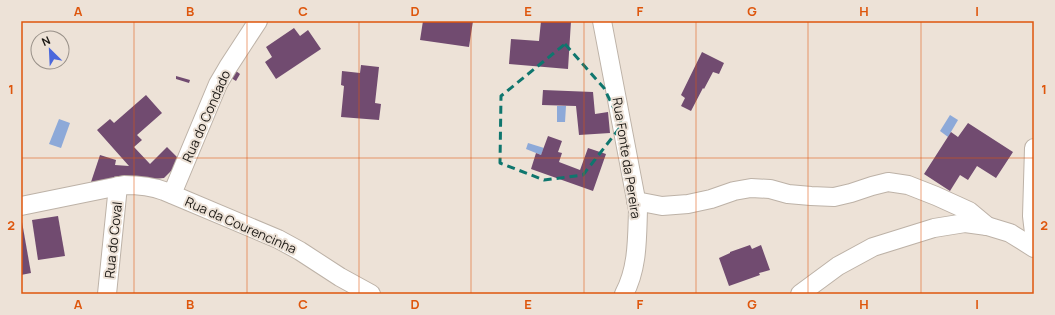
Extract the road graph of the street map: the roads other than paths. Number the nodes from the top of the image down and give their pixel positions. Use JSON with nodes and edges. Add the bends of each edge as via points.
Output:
{"nodes":[{"id":1,"x":258,"y":21,"type":"edge"},
{"id":2,"x":602,"y":21,"type":"edge"},
{"id":3,"x":1034,"y":148,"type":"edge"},
{"id":4,"x":118,"y":186,"type":"junction"},
{"id":5,"x":172,"y":194,"type":"junction"},
{"id":6,"x":636,"y":201,"type":"junction"},
{"id":7,"x":21,"y":206,"type":"edge"},
{"id":8,"x":987,"y":226,"type":"junction"},
{"id":9,"x":1034,"y":233,"type":"edge"},
{"id":10,"x":1034,"y":248,"type":"edge"},
{"id":11,"x":107,"y":294,"type":"edge"},
{"id":12,"x":371,"y":294,"type":"edge"},
{"id":13,"x":624,"y":294,"type":"edge"},
{"id":14,"x":800,"y":294,"type":"edge"}],
"edges":[{"from":1,"to":5,"type":"street","name":"Rua do Condado","via":[[218,84]]},
{"from":2,"to":6,"type":"street","name":"Rua Fonte da Pereira"},
{"from":3,"to":9,"type":"street"},
{"from":4,"to":5,"type":"street","name":"Rua da Courencinha","via":[[150,186]]},
{"from":4,"to":7,"type":"street","name":"Rua da Courencinha"},
{"from":4,"to":11,"type":"street","name":"Rua do Coval"},
{"from":5,"to":12,"type":"street","name":"Rua da Courencinha","via":[[278,239]]},
{"from":6,"to":8,"type":"street","via":[[662,206],[688,204],[751,188],[834,197],[888,182],[908,185],[936,196],[969,211]]},
{"from":6,"to":13,"type":"street","name":"Rua Fonte da Pereira","via":[[638,210],[635,262]]},
{"from":8,"to":10,"type":"street","via":[[1010,234]]},
{"from":8,"to":14,"type":"street","via":[[965,223],[934,228],[873,247],[838,266]]}]}
